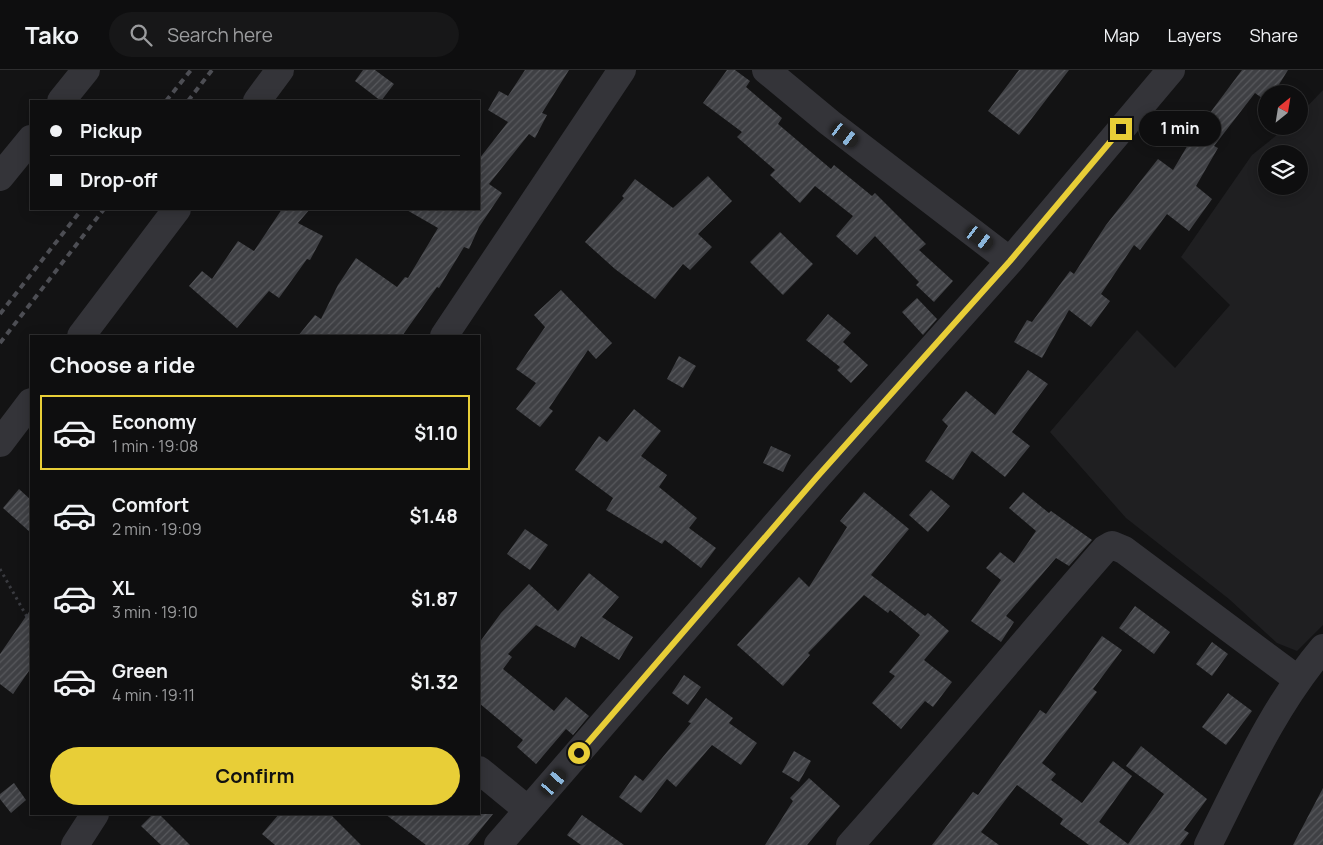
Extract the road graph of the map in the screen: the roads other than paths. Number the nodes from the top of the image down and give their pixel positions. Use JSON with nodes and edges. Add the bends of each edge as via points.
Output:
{"nodes":[{"id":1,"x":86,"y":70,"type":"edge"},
{"id":2,"x":280,"y":70,"type":"edge"},
{"id":3,"x":622,"y":70,"type":"edge"},
{"id":4,"x":766,"y":70,"type":"edge"},
{"id":5,"x":1171,"y":70,"type":"edge"},
{"id":6,"x":62,"y":100,"type":"edge"},
{"id":7,"x":258,"y":100,"type":"edge"},
{"id":8,"x":30,"y":140,"type":"edge"},
{"id":9,"x":0,"y":177,"type":"edge"},
{"id":10,"x":176,"y":210,"type":"edge"},
{"id":11,"x":1010,"y":261,"type":"junction"},
{"id":12,"x":82,"y":335,"type":"edge"},
{"id":13,"x":445,"y":335,"type":"edge"},
{"id":14,"x":30,"y":403,"type":"edge"},
{"id":15,"x":0,"y":443,"type":"edge"},
{"id":16,"x":1323,"y":648,"type":"edge"},
{"id":17,"x":1297,"y":679,"type":"junction"},
{"id":18,"x":480,"y":771,"type":"edge"},
{"id":19,"x":528,"y":810,"type":"junction"},
{"id":20,"x":94,"y":815,"type":"edge"},
{"id":21,"x":75,"y":845,"type":"edge"},
{"id":22,"x":498,"y":845,"type":"edge"},
{"id":23,"x":850,"y":845,"type":"edge"},
{"id":24,"x":1208,"y":845,"type":"edge"}],
"edges":[{"from":1,"to":6,"type":"street"},
{"from":2,"to":7,"type":"street"},
{"from":3,"to":13,"type":"street"},
{"from":4,"to":11,"type":"street"},
{"from":5,"to":11,"type":"street"},
{"from":8,"to":9,"type":"street"},
{"from":10,"to":12,"type":"street"},
{"from":11,"to":19,"type":"street","via":[[817,477]]},
{"from":14,"to":15,"type":"street"},
{"from":16,"to":17,"type":"street"},
{"from":17,"to":23,"type":"street","via":[[1124,550],[1112,545],[1061,599],[924,763]]},
{"from":17,"to":24,"type":"street","via":[[1266,729]]},
{"from":18,"to":19,"type":"street"},
{"from":19,"to":22,"type":"street"},
{"from":20,"to":21,"type":"street"}]}
